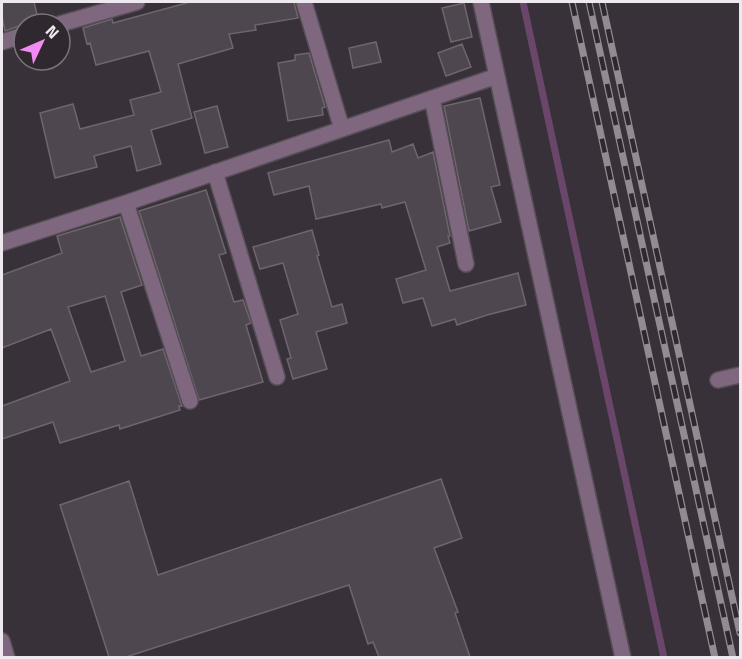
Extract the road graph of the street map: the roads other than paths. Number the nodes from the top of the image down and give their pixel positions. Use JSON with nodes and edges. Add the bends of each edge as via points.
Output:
{"nodes":[{"id":1,"x":137,"y":2,"type":"edge"},
{"id":2,"x":304,"y":2,"type":"edge"},
{"id":3,"x":481,"y":2,"type":"edge"},
{"id":4,"x":72,"y":21,"type":"edge"},
{"id":5,"x":497,"y":76,"type":"junction"},
{"id":6,"x":432,"y":98,"type":"junction"},
{"id":7,"x":342,"y":129,"type":"junction"},
{"id":8,"x":215,"y":172,"type":"junction"},
{"id":9,"x":126,"y":203,"type":"junction"},
{"id":10,"x":2,"y":243,"type":"edge"},
{"id":11,"x":466,"y":264,"type":"dead end"},
{"id":12,"x":741,"y":375,"type":"edge"},
{"id":13,"x":277,"y":377,"type":"dead end"},
{"id":14,"x":718,"y":380,"type":"dead end"},
{"id":15,"x":190,"y":401,"type":"dead end"},
{"id":16,"x":2,"y":641,"type":"edge"},
{"id":17,"x":7,"y":657,"type":"edge"},
{"id":18,"x":623,"y":657,"type":"edge"}],
"edges":[{"from":1,"to":4,"type":"street"},
{"from":2,"to":7,"type":"street"},
{"from":3,"to":5,"type":"street"},
{"from":5,"to":6,"type":"street"},
{"from":5,"to":18,"type":"street"},
{"from":6,"to":7,"type":"street"},
{"from":6,"to":11,"type":"street"},
{"from":7,"to":8,"type":"street"},
{"from":8,"to":9,"type":"street"},
{"from":8,"to":13,"type":"street"},
{"from":9,"to":10,"type":"street"},
{"from":9,"to":15,"type":"street"},
{"from":12,"to":14,"type":"street"},
{"from":16,"to":17,"type":"street"}]}
